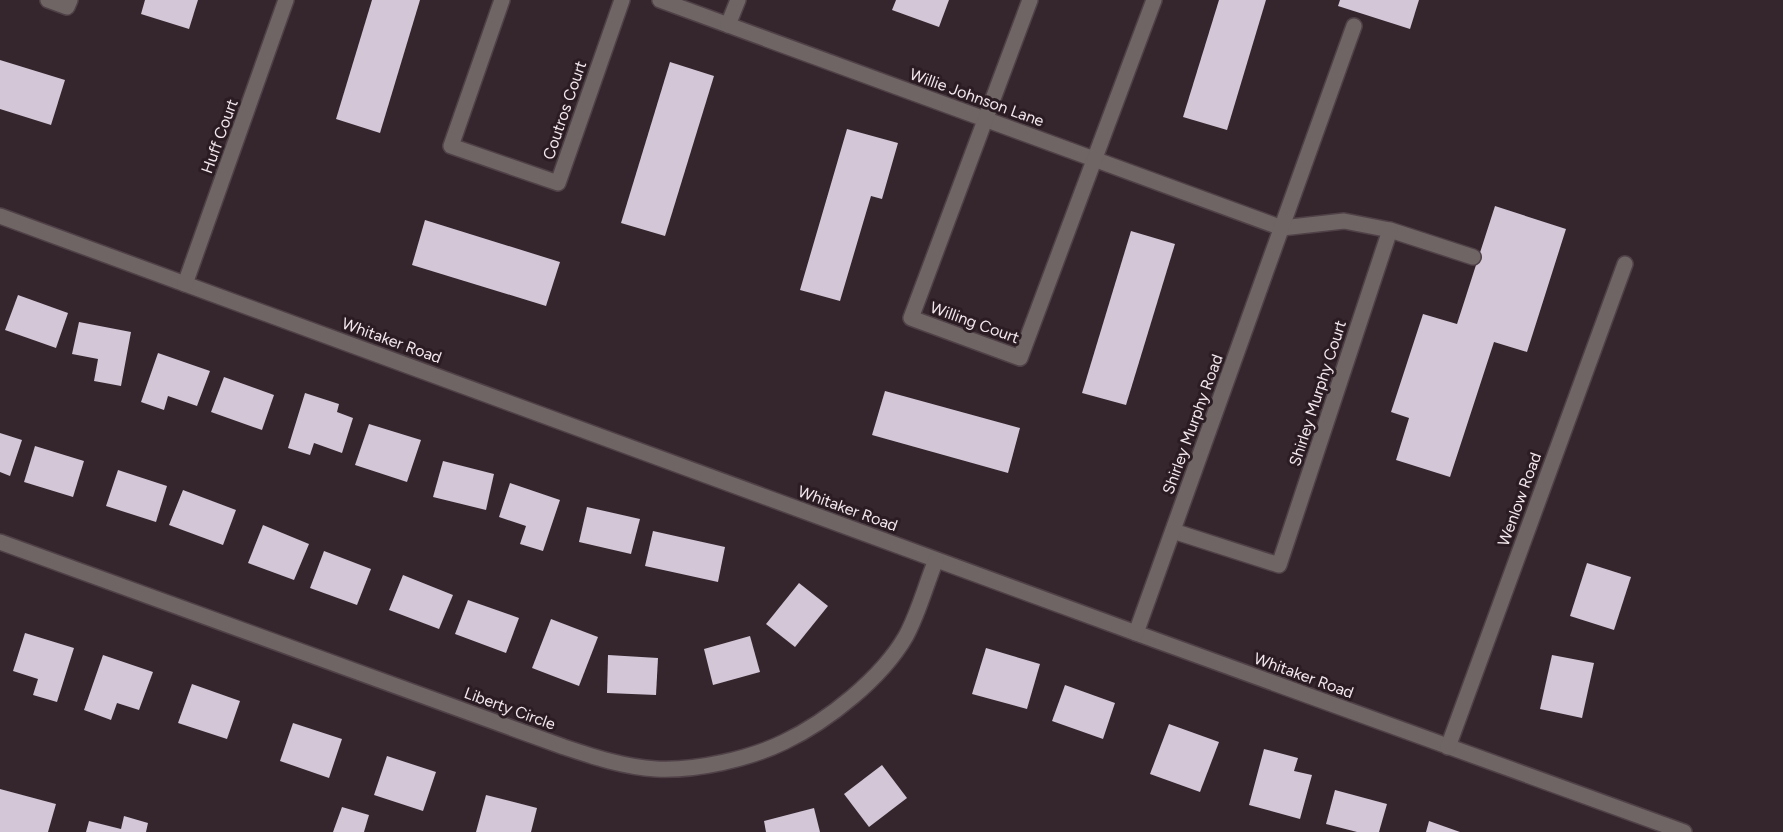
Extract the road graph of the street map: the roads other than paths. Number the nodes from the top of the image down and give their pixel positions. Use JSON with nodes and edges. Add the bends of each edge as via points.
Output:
{"nodes":[{"id":1,"x":48,"y":0,"type":"edge"},
{"id":2,"x":70,"y":0,"type":"edge"},
{"id":3,"x":286,"y":0,"type":"edge"},
{"id":4,"x":502,"y":0,"type":"edge"},
{"id":5,"x":622,"y":0,"type":"edge"},
{"id":6,"x":660,"y":0,"type":"edge"},
{"id":7,"x":738,"y":0,"type":"edge"},
{"id":8,"x":1030,"y":0,"type":"edge"},
{"id":9,"x":1154,"y":0,"type":"edge"},
{"id":10,"x":728,"y":25,"type":"junction"},
{"id":11,"x":1354,"y":26,"type":"dead end"},
{"id":12,"x":985,"y":119,"type":"junction"},
{"id":13,"x":1095,"y":159,"type":"junction"},
{"id":14,"x":0,"y":216,"type":"edge"},
{"id":15,"x":1282,"y":228,"type":"junction"},
{"id":16,"x":1390,"y":230,"type":"junction"},
{"id":17,"x":1473,"y":257,"type":"dead end"},
{"id":18,"x":1625,"y":264,"type":"dead end"},
{"id":19,"x":185,"y":284,"type":"junction"},
{"id":20,"x":1173,"y":531,"type":"junction"},
{"id":21,"x":0,"y":542,"type":"edge"},
{"id":22,"x":936,"y":560,"type":"junction"},
{"id":23,"x":1136,"y":633,"type":"junction"},
{"id":24,"x":1448,"y":747,"type":"junction"},
{"id":25,"x":1684,"y":832,"type":"edge"}],
"edges":[{"from":1,"to":2,"type":"street","via":[[67,7]]},
{"from":3,"to":19,"type":"street","name":"Huff Court"},
{"from":4,"to":5,"type":"street","name":"Coutros Court","via":[[451,146],[558,183]]},
{"from":6,"to":10,"type":"street","name":"Willie Johnson Lane"},
{"from":7,"to":10,"type":"street"},
{"from":8,"to":12,"type":"street","name":"Willing Court"},
{"from":9,"to":13,"type":"street","name":"Willing Court"},
{"from":10,"to":12,"type":"street","name":"Willie Johnson Lane"},
{"from":11,"to":15,"type":"street","name":"Shirley Murphy Road"},
{"from":12,"to":13,"type":"street","name":"Willie Johnson Lane"},
{"from":12,"to":13,"type":"street","name":"Willing Court","via":[[911,318],[1020,358]]},
{"from":13,"to":15,"type":"street","name":"Willie Johnson Lane"},
{"from":14,"to":19,"type":"street","name":"Whitaker Road"},
{"from":15,"to":16,"type":"street","via":[[1344,221]]},
{"from":15,"to":20,"type":"street","name":"Shirley Murphy Road"},
{"from":16,"to":17,"type":"street"},
{"from":16,"to":20,"type":"street","name":"Shirley Murphy Court","via":[[1279,565]]},
{"from":18,"to":24,"type":"street","name":"Wenlow Road"},
{"from":19,"to":22,"type":"street","name":"Whitaker Road"},
{"from":20,"to":23,"type":"street","name":"Shirley Murphy Road"},
{"from":21,"to":22,"type":"street","name":"Liberty Circle","via":[[564,747],[614,763],[658,769],[705,766],[746,756],[784,742],[821,720],[883,668],[906,636]]},
{"from":22,"to":23,"type":"street","name":"Whitaker Road"},
{"from":23,"to":24,"type":"street","name":"Whitaker Road"},
{"from":24,"to":25,"type":"street","name":"Whitaker Road"}]}
